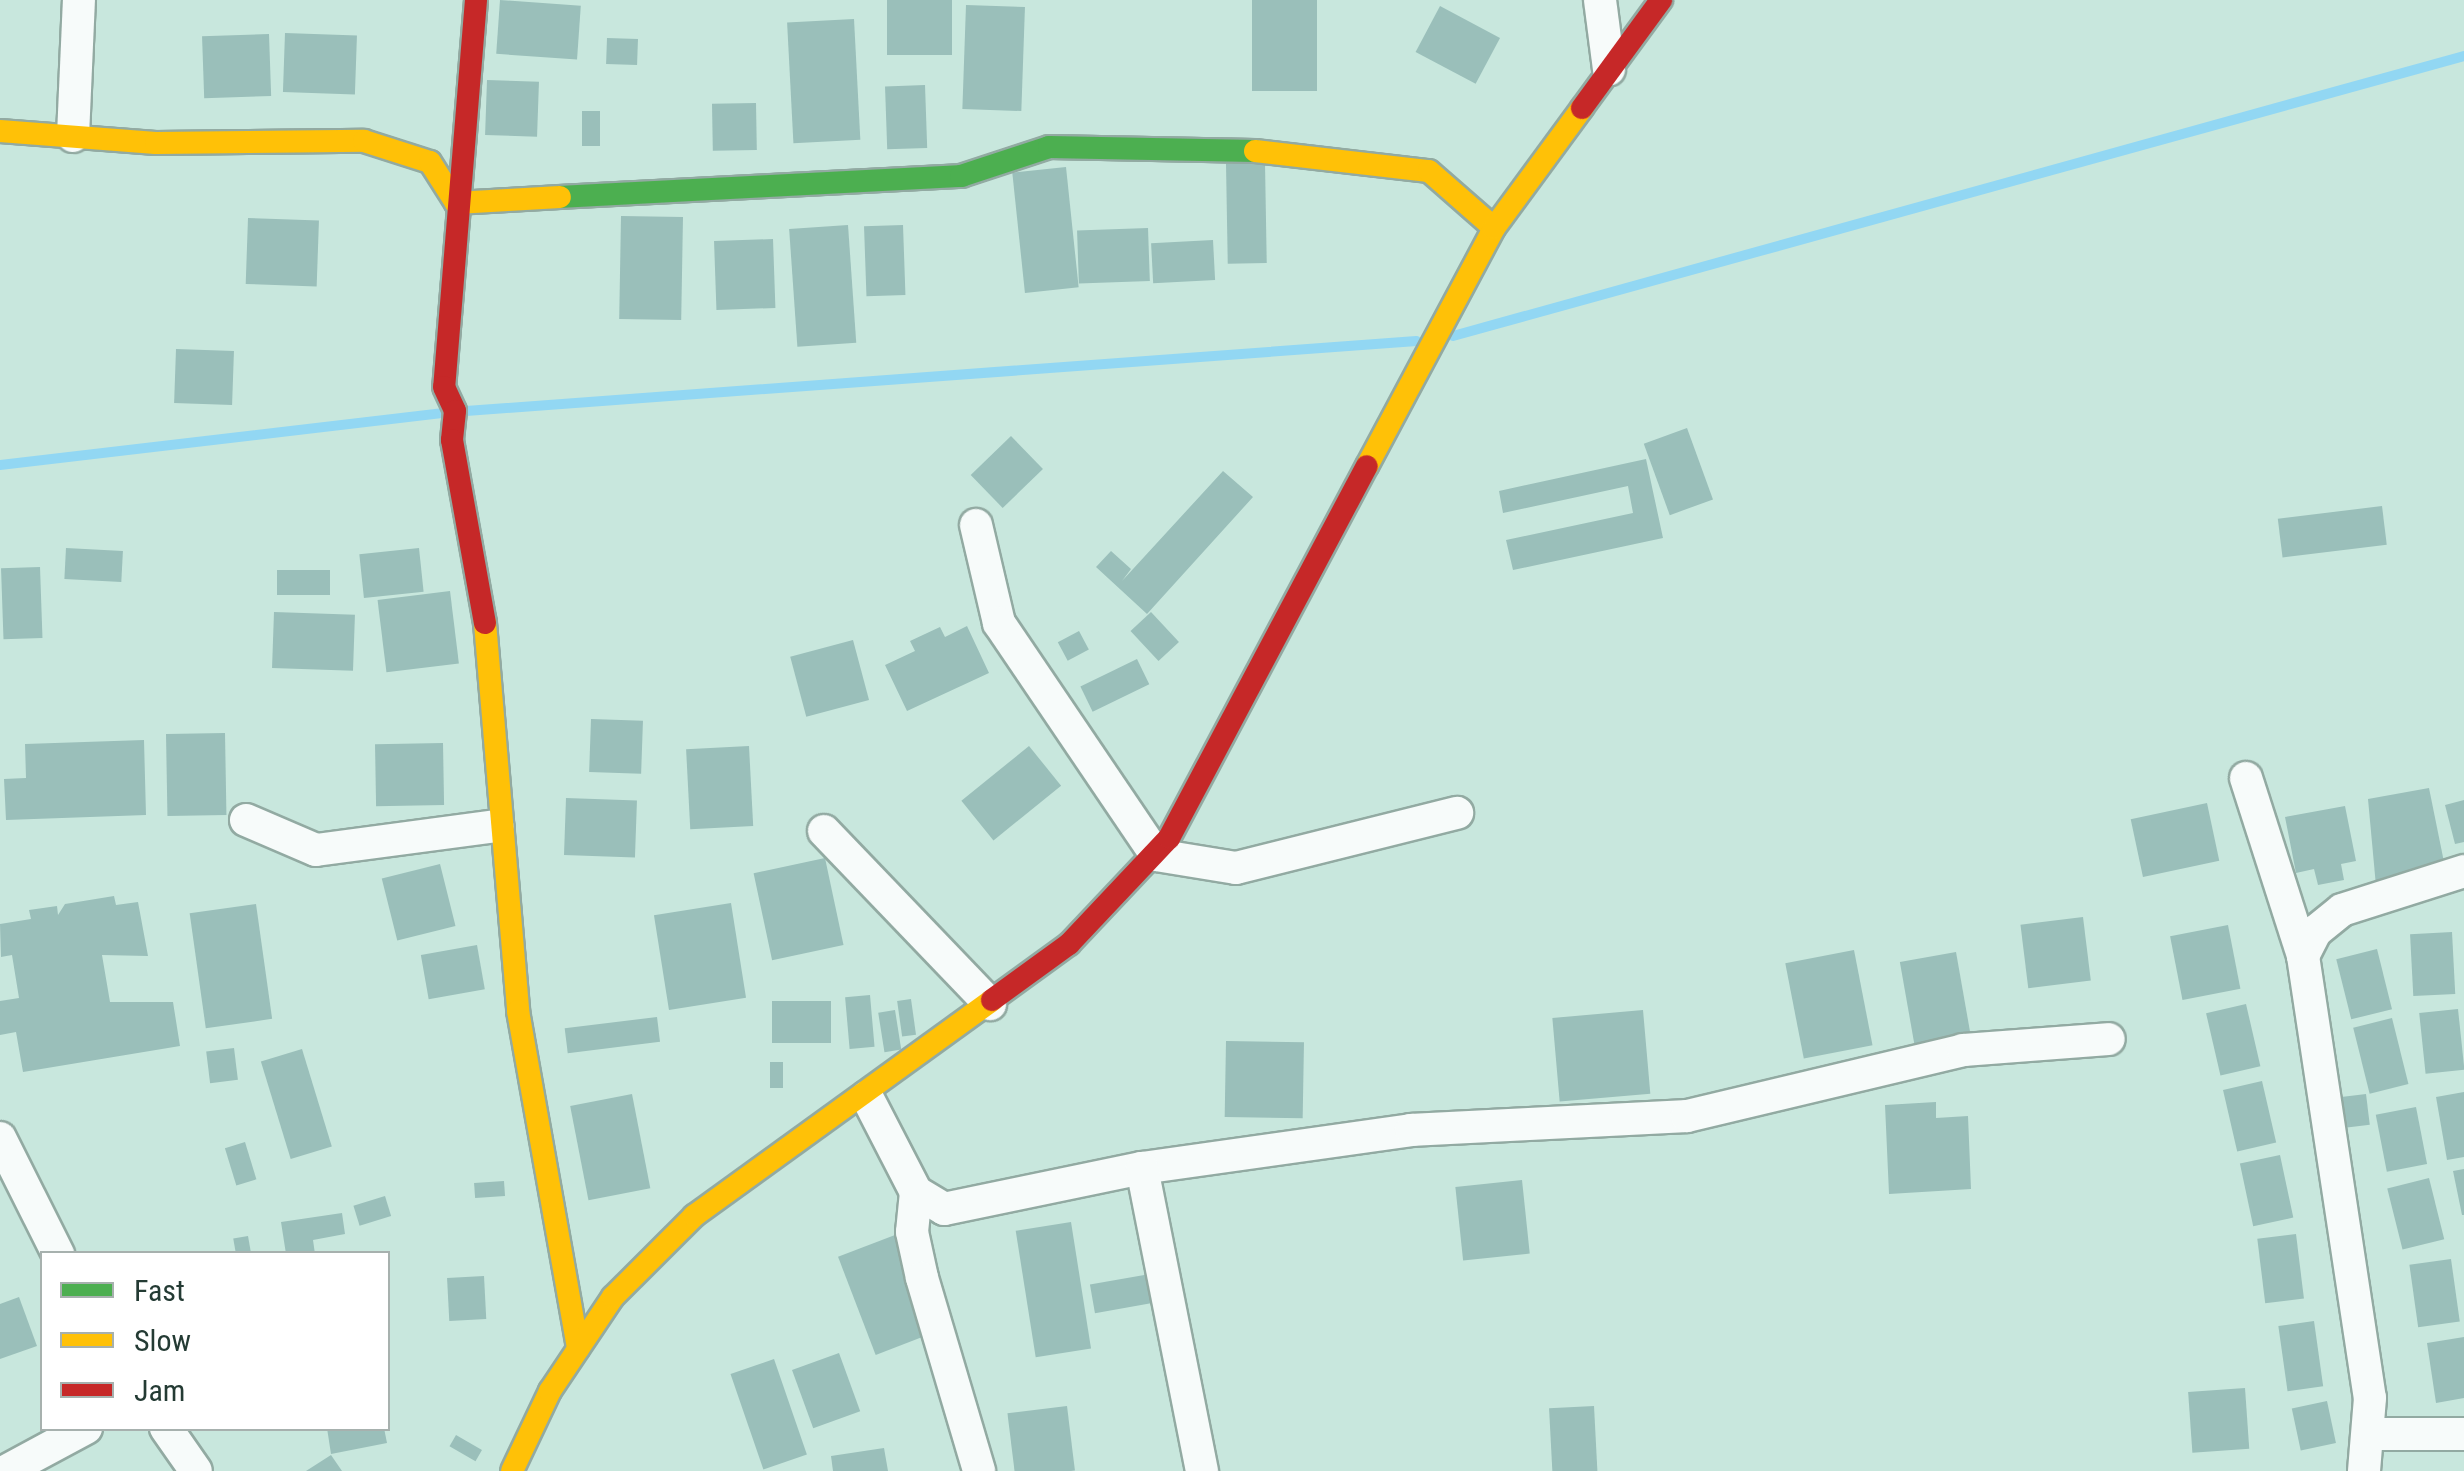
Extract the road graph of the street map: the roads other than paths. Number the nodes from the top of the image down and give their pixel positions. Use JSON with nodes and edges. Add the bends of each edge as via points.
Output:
{"nodes":[{"id":1,"x":79,"y":0,"type":"edge"},
{"id":2,"x":476,"y":0,"type":"edge"},
{"id":3,"x":1600,"y":0,"type":"edge"},
{"id":4,"x":1660,"y":0,"type":"edge"},
{"id":5,"x":1609,"y":69,"type":"junction"},
{"id":6,"x":0,"y":131,"type":"edge"},
{"id":7,"x":73,"y":136,"type":"junction"},
{"id":8,"x":456,"y":203,"type":"junction"},
{"id":9,"x":1494,"y":228,"type":"junction"},
{"id":10,"x":976,"y":525,"type":"dead end"},
{"id":11,"x":2246,"y":778,"type":"dead end"},
{"id":12,"x":1456,"y":813,"type":"dead end"},
{"id":13,"x":246,"y":820,"type":"dead end"},
{"id":14,"x":497,"y":826,"type":"junction"},
{"id":15,"x":824,"y":832,"type":"dead end"},
{"id":16,"x":1156,"y":855,"type":"junction"},
{"id":17,"x":2461,"y":881,"type":"edge"},
{"id":18,"x":2303,"y":956,"type":"junction"},
{"id":19,"x":990,"y":1004,"type":"junction"},
{"id":20,"x":2109,"y":1039,"type":"dead end"},
{"id":21,"x":867,"y":1096,"type":"junction"},
{"id":22,"x":0,"y":1138,"type":"edge"},
{"id":23,"x":1142,"y":1168,"type":"junction"},
{"id":24,"x":916,"y":1192,"type":"junction"},
{"id":25,"x":56,"y":1251,"type":"edge"},
{"id":26,"x":578,"y":1349,"type":"junction"},
{"id":27,"x":80,"y":1431,"type":"edge"},
{"id":28,"x":168,"y":1431,"type":"edge"},
{"id":29,"x":2371,"y":1434,"type":"junction"},
{"id":30,"x":2464,"y":1434,"type":"edge"},
{"id":31,"x":6,"y":1471,"type":"edge"},
{"id":32,"x":196,"y":1471,"type":"edge"},
{"id":33,"x":512,"y":1471,"type":"edge"},
{"id":34,"x":979,"y":1471,"type":"edge"},
{"id":35,"x":1202,"y":1471,"type":"edge"},
{"id":36,"x":2364,"y":1471,"type":"edge"}],
"edges":[{"from":1,"to":7,"type":"street"},
{"from":2,"to":8,"type":"street"},
{"from":3,"to":5,"type":"street"},
{"from":4,"to":5,"type":"street"},
{"from":5,"to":9,"type":"street"},
{"from":6,"to":7,"type":"street"},
{"from":7,"to":8,"type":"street","via":[[364,140],[430,162]]},
{"from":8,"to":9,"type":"street","via":[[960,176],[1048,147],[1136,146],[1317,152],[1429,171]]},
{"from":8,"to":14,"type":"street","via":[[444,387],[455,411],[452,440],[493,666]]},
{"from":9,"to":16,"type":"street","via":[[1205,784]]},
{"from":10,"to":16,"type":"street","via":[[999,623]]},
{"from":11,"to":18,"type":"street"},
{"from":12,"to":16,"type":"street","via":[[1236,868]]},
{"from":13,"to":14,"type":"street","via":[[316,850]]},
{"from":14,"to":26,"type":"street","via":[[539,1166]]},
{"from":15,"to":19,"type":"street"},
{"from":16,"to":19,"type":"street","via":[[1118,900]]},
{"from":17,"to":18,"type":"street","via":[[2342,910],[2316,931]]},
{"from":18,"to":29,"type":"street"},
{"from":19,"to":21,"type":"street"},
{"from":20,"to":23,"type":"street","via":[[1963,1050],[1687,1116],[1411,1130]]},
{"from":21,"to":24,"type":"street"},
{"from":21,"to":26,"type":"street","via":[[694,1216],[613,1297]]},
{"from":22,"to":25,"type":"street"},
{"from":23,"to":24,"type":"street","via":[[944,1209]]},
{"from":23,"to":35,"type":"street"},
{"from":24,"to":34,"type":"street","via":[[919,1262]]},
{"from":26,"to":33,"type":"street"},
{"from":27,"to":31,"type":"street"},
{"from":28,"to":32,"type":"street"},
{"from":29,"to":30,"type":"street"},
{"from":29,"to":36,"type":"street"}]}
